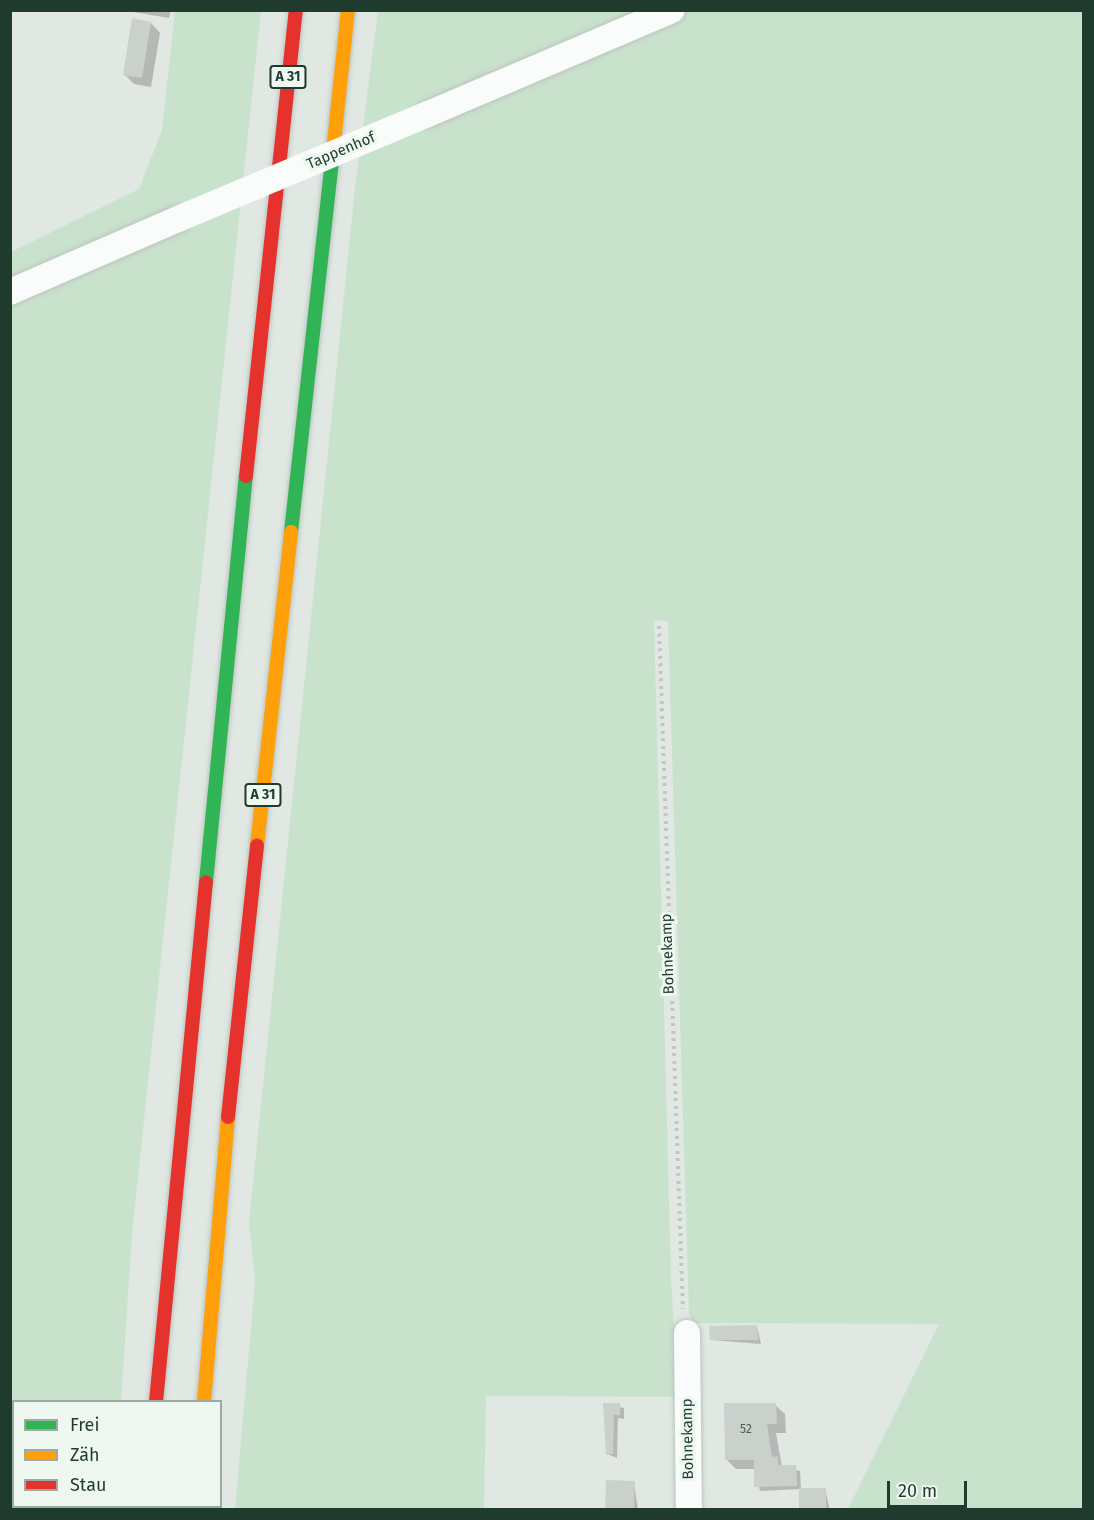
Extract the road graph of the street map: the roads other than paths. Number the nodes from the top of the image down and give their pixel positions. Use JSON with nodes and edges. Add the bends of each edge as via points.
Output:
{"nodes":[{"id":1,"x":296,"y":10,"type":"edge"},
{"id":2,"x":348,"y":10,"type":"edge"},
{"id":3,"x":672,"y":10,"type":"edge"},
{"id":4,"x":10,"y":292,"type":"edge"},
{"id":5,"x":687,"y":1333,"type":"dead end"},
{"id":6,"x":156,"y":1400,"type":"edge"},
{"id":7,"x":204,"y":1400,"type":"edge"},
{"id":8,"x":689,"y":1509,"type":"edge"}],
"edges":[{"from":1,"to":6,"type":"highway","number":"A 31","via":[[255,367]]},
{"from":2,"to":7,"type":"highway","number":"A 31","via":[[216,1226]]},
{"from":3,"to":4,"type":"street","name":"Tappenhof","bridge":true},
{"from":5,"to":8,"type":"street","name":"Bohnekamp"}]}
